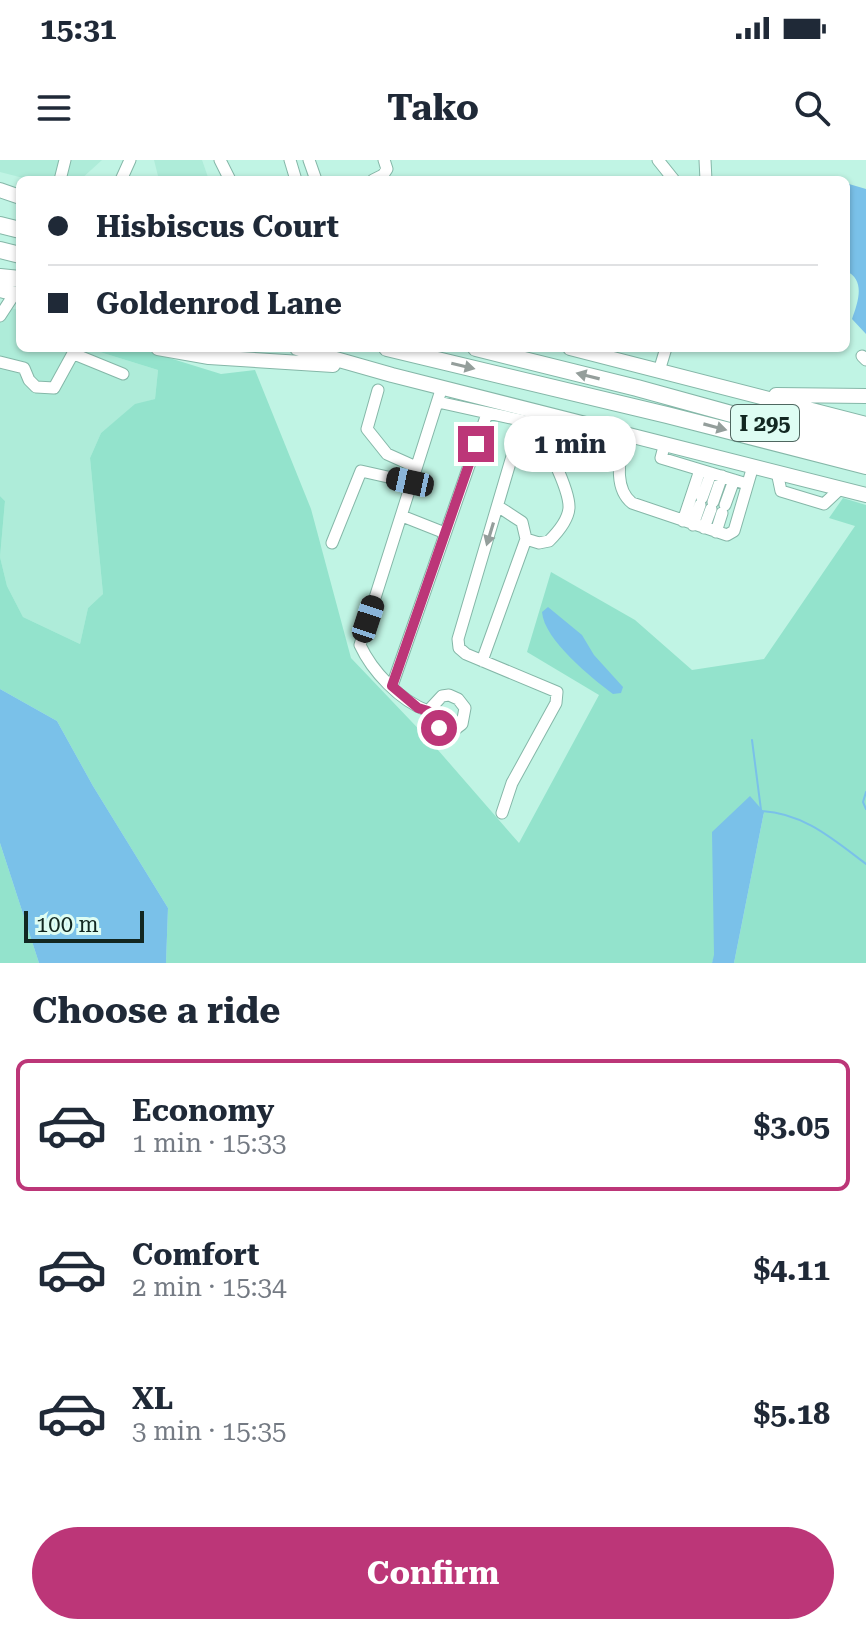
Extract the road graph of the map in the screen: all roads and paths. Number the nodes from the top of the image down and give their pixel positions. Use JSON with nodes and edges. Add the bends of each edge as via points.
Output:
{"nodes":[{"id":1,"x":658,"y":160,"type":"edge"},
{"id":2,"x":671,"y":176,"type":"edge"},
{"id":3,"x":0,"y":277,"type":"edge"},
{"id":4,"x":14,"y":289,"type":"edge"},
{"id":5,"x":0,"y":316,"type":"edge"},
{"id":6,"x":74,"y":352,"type":"edge"},
{"id":7,"x":77,"y":352,"type":"edge"},
{"id":8,"x":182,"y":352,"type":"edge"},
{"id":9,"x":311,"y":352,"type":"edge"},
{"id":10,"x":404,"y":352,"type":"edge"},
{"id":11,"x":492,"y":352,"type":"edge"},
{"id":12,"x":585,"y":352,"type":"edge"},
{"id":13,"x":665,"y":352,"type":"edge"},
{"id":14,"x":0,"y":362,"type":"edge"},
{"id":15,"x":373,"y":370,"type":"junction"},
{"id":16,"x":659,"y":371,"type":"junction"},
{"id":17,"x":123,"y":374,"type":"dead end"},
{"id":18,"x":378,"y":390,"type":"dead end"},
{"id":19,"x":440,"y":394,"type":"junction"},
{"id":20,"x":755,"y":394,"type":"junction"},
{"id":21,"x":664,"y":395,"type":"junction"},
{"id":22,"x":866,"y":396,"type":"edge"},
{"id":23,"x":487,"y":414,"type":"junction"},
{"id":24,"x":536,"y":417,"type":"junction"},
{"id":25,"x":866,"y":424,"type":"edge"},
{"id":26,"x":624,"y":433,"type":"junction"},
{"id":27,"x":866,"y":436,"type":"edge"},
{"id":28,"x":665,"y":443,"type":"junction"},
{"id":29,"x":866,"y":451,"type":"edge"},
{"id":30,"x":753,"y":466,"type":"junction"},
{"id":31,"x":866,"y":466,"type":"edge"},
{"id":32,"x":416,"y":467,"type":"junction"},
{"id":33,"x":717,"y":475,"type":"junction"},
{"id":34,"x":410,"y":482,"type":"junction"},
{"id":35,"x":747,"y":484,"type":"junction"},
{"id":36,"x":866,"y":495,"type":"edge"},
{"id":37,"x":712,"y":505,"type":"junction"},
{"id":38,"x":499,"y":507,"type":"junction"},
{"id":39,"x":402,"y":516,"type":"junction"},
{"id":40,"x":693,"y":525,"type":"junction"},
{"id":41,"x":716,"y":532,"type":"junction"},
{"id":42,"x":445,"y":533,"type":"junction"},
{"id":43,"x":526,"y":539,"type":"junction"},
{"id":44,"x":332,"y":543,"type":"dead end"},
{"id":45,"x":482,"y":661,"type":"junction"},
{"id":46,"x":392,"y":686,"type":"junction"},
{"id":47,"x":428,"y":711,"type":"dead end"},
{"id":48,"x":502,"y":813,"type":"dead end"}],
"edges":[{"from":1,"to":2,"type":"street"},
{"from":3,"to":4,"type":"highway"},
{"from":4,"to":5,"type":"street"},
{"from":6,"to":14,"type":"street","via":[[54,388],[47,389],[36,387],[24,368]]},
{"from":7,"to":17,"type":"street"},
{"from":8,"to":15,"type":"main road"},
{"from":9,"to":15,"type":"main road"},
{"from":10,"to":31,"type":"highway","number":"I 295","one_way":true},
{"from":21,"to":11,"type":"highway","number":"I 295","one_way":true},
{"from":12,"to":16,"type":"main road"},
{"from":13,"to":16,"type":"street"},
{"from":15,"to":19,"type":"main road"},
{"from":16,"to":20,"type":"main road"},
{"from":18,"to":32,"type":"street","via":[[367,429],[387,454]]},
{"from":19,"to":23,"type":"street"},
{"from":19,"to":24,"type":"main road"},
{"from":19,"to":32,"type":"street"},
{"from":20,"to":22,"type":"main road"},
{"from":20,"to":25,"type":"main road"},
{"from":21,"to":27,"type":"highway","via":[[685,394]]},
{"from":21,"to":29,"type":"highway","number":"I 295"},
{"from":23,"to":24,"type":"street"},
{"from":23,"to":42,"type":"street"},
{"from":24,"to":26,"type":"main road"},
{"from":24,"to":38,"type":"street","via":[[515,446]]},
{"from":24,"to":43,"type":"street","via":[[569,507],[549,541]]},
{"from":26,"to":28,"type":"main road"},
{"from":26,"to":40,"type":"street","via":[[623,496]]},
{"from":28,"to":30,"type":"main road"},
{"from":28,"to":33,"type":"street","via":[[661,458]]},
{"from":30,"to":35,"type":"street"},
{"from":30,"to":36,"type":"main road"},
{"from":32,"to":34,"type":"street"},
{"from":33,"to":35,"type":"street"},
{"from":33,"to":37,"type":"street"},
{"from":33,"to":37,"type":"street"},
{"from":33,"to":40,"type":"street"},
{"from":34,"to":39,"type":"street"},
{"from":34,"to":44,"type":"street","via":[[361,471]]},
{"from":35,"to":41,"type":"street","via":[[734,531]]},
{"from":37,"to":40,"type":"street"},
{"from":37,"to":41,"type":"street"},
{"from":38,"to":43,"type":"street","via":[[522,522]]},
{"from":38,"to":45,"type":"street","one_way":true,"via":[[458,639],[459,648]]},
{"from":39,"to":42,"type":"street"},
{"from":39,"to":46,"type":"street","via":[[360,645]]},
{"from":40,"to":41,"type":"street"},
{"from":42,"to":46,"type":"street"},
{"from":43,"to":45,"type":"street"},
{"from":45,"to":48,"type":"street","via":[[557,692]]},
{"from":46,"to":47,"type":"street"}]}
